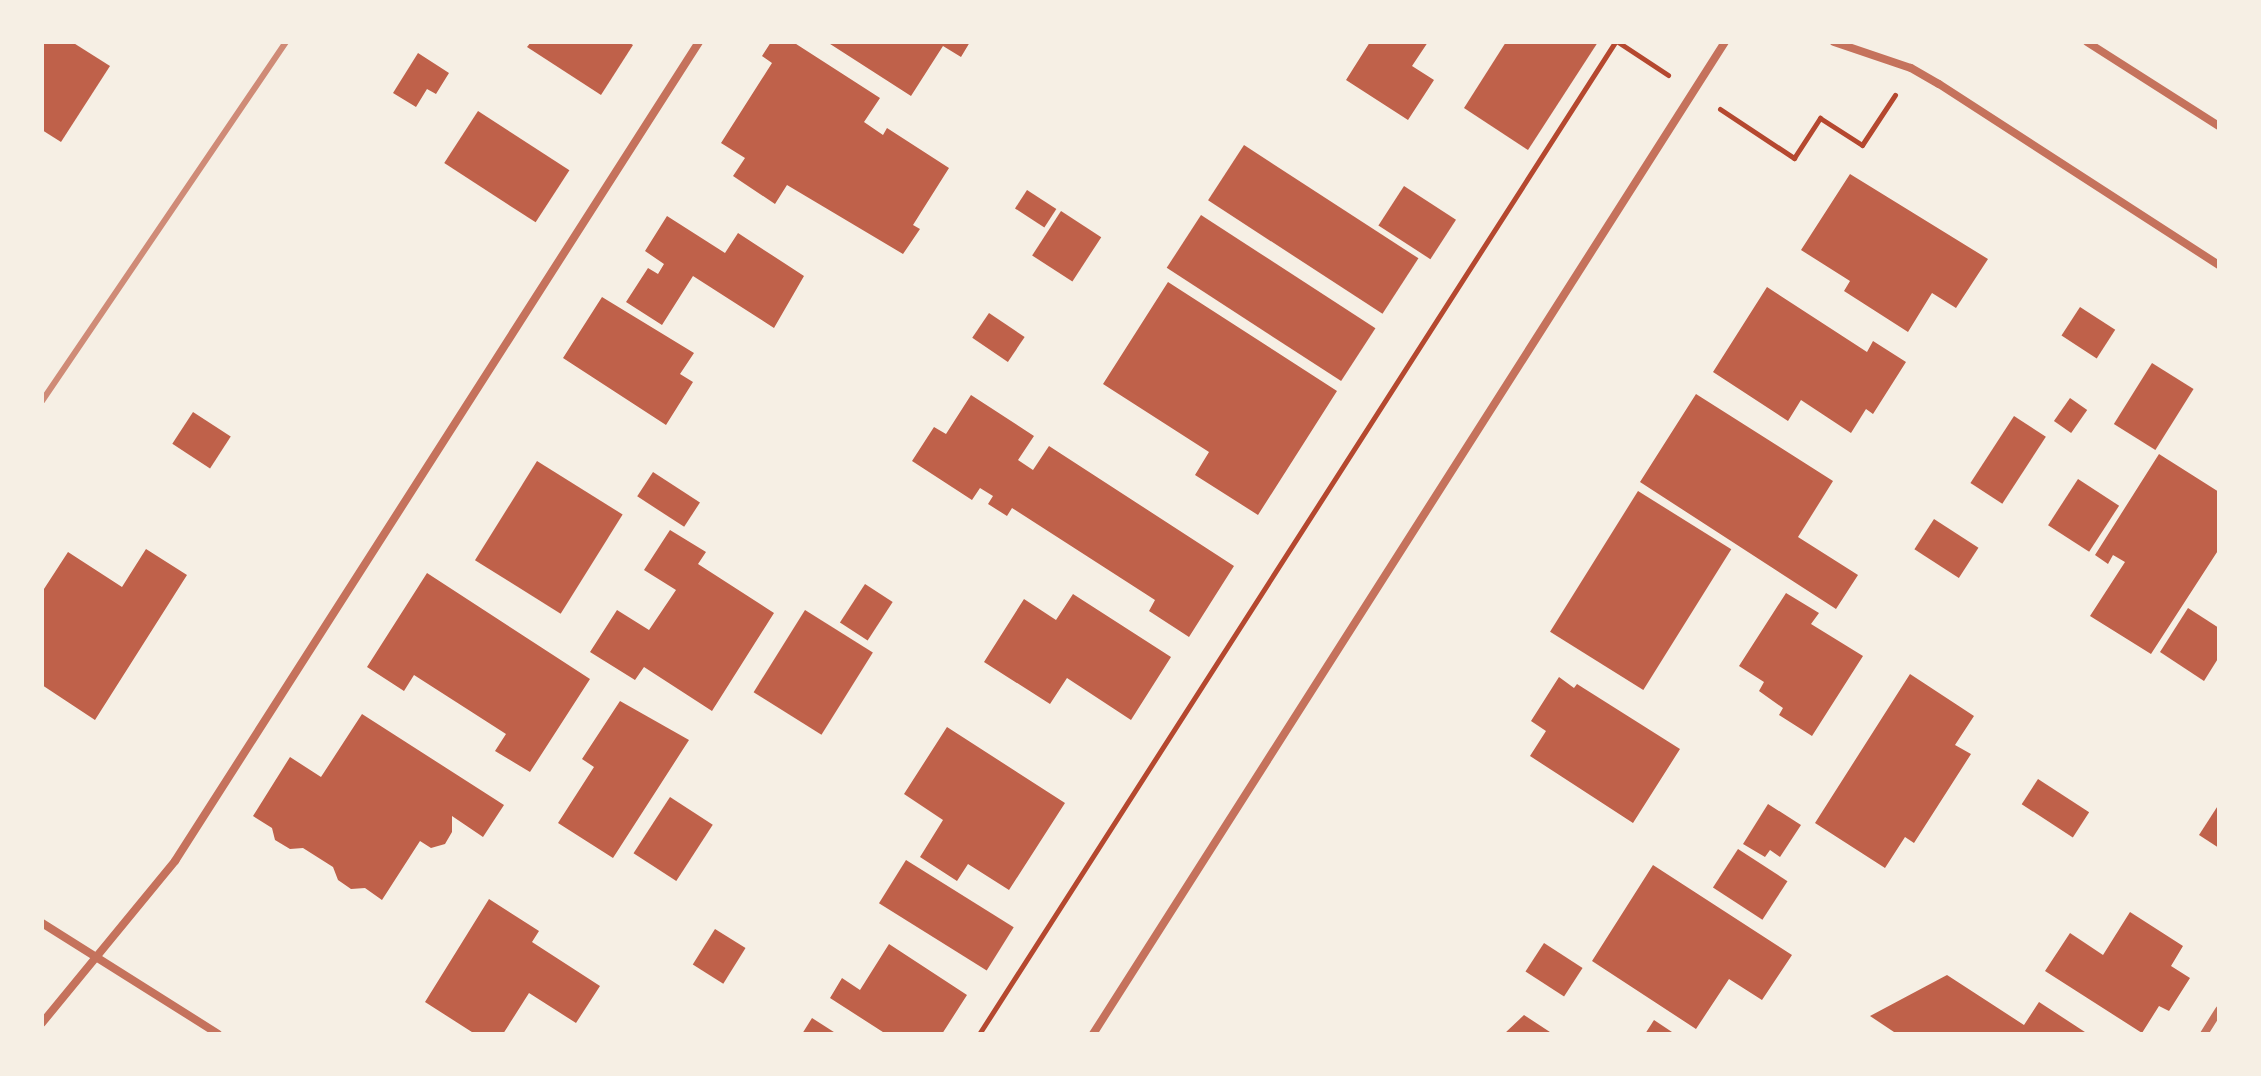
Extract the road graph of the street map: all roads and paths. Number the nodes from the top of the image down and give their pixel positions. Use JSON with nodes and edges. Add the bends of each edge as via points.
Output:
{"nodes":[{"id":1,"x":699,"y":42,"type":"edge"},
{"id":2,"x":1617,"y":42,"type":"edge"},
{"id":3,"x":1725,"y":42,"type":"edge"},
{"id":4,"x":1834,"y":42,"type":"edge"},
{"id":5,"x":2087,"y":42,"type":"edge"},
{"id":6,"x":1655,"y":67,"type":"dead end"},
{"id":7,"x":1900,"y":87,"type":"dead end"},
{"id":8,"x":1740,"y":122,"type":"dead end"},
{"id":9,"x":2219,"y":126,"type":"edge"},
{"id":10,"x":2219,"y":265,"type":"edge"},
{"id":11,"x":42,"y":923,"type":"edge"},
{"id":12,"x":97,"y":957,"type":"junction"},
{"id":13,"x":2219,"y":1010,"type":"edge"},
{"id":14,"x":42,"y":1023,"type":"edge"},
{"id":15,"x":218,"y":1034,"type":"edge"},
{"id":16,"x":979,"y":1034,"type":"edge"},
{"id":17,"x":1093,"y":1034,"type":"edge"},
{"id":18,"x":2204,"y":1034,"type":"edge"}],
"edges":[{"from":1,"to":12,"type":"street","via":[[175,861]]},
{"from":2,"to":6,"type":"path"},
{"from":2,"to":16,"type":"path"},
{"from":3,"to":17,"type":"street"},
{"from":4,"to":10,"type":"street","via":[[1911,68],[1939,84]]},
{"from":5,"to":9,"type":"street"},
{"from":7,"to":8,"type":"path","via":[[1862,145],[1820,118],[1794,158]]},
{"from":11,"to":12,"type":"street"},
{"from":12,"to":14,"type":"street"},
{"from":12,"to":15,"type":"street"},
{"from":13,"to":18,"type":"street"}]}
